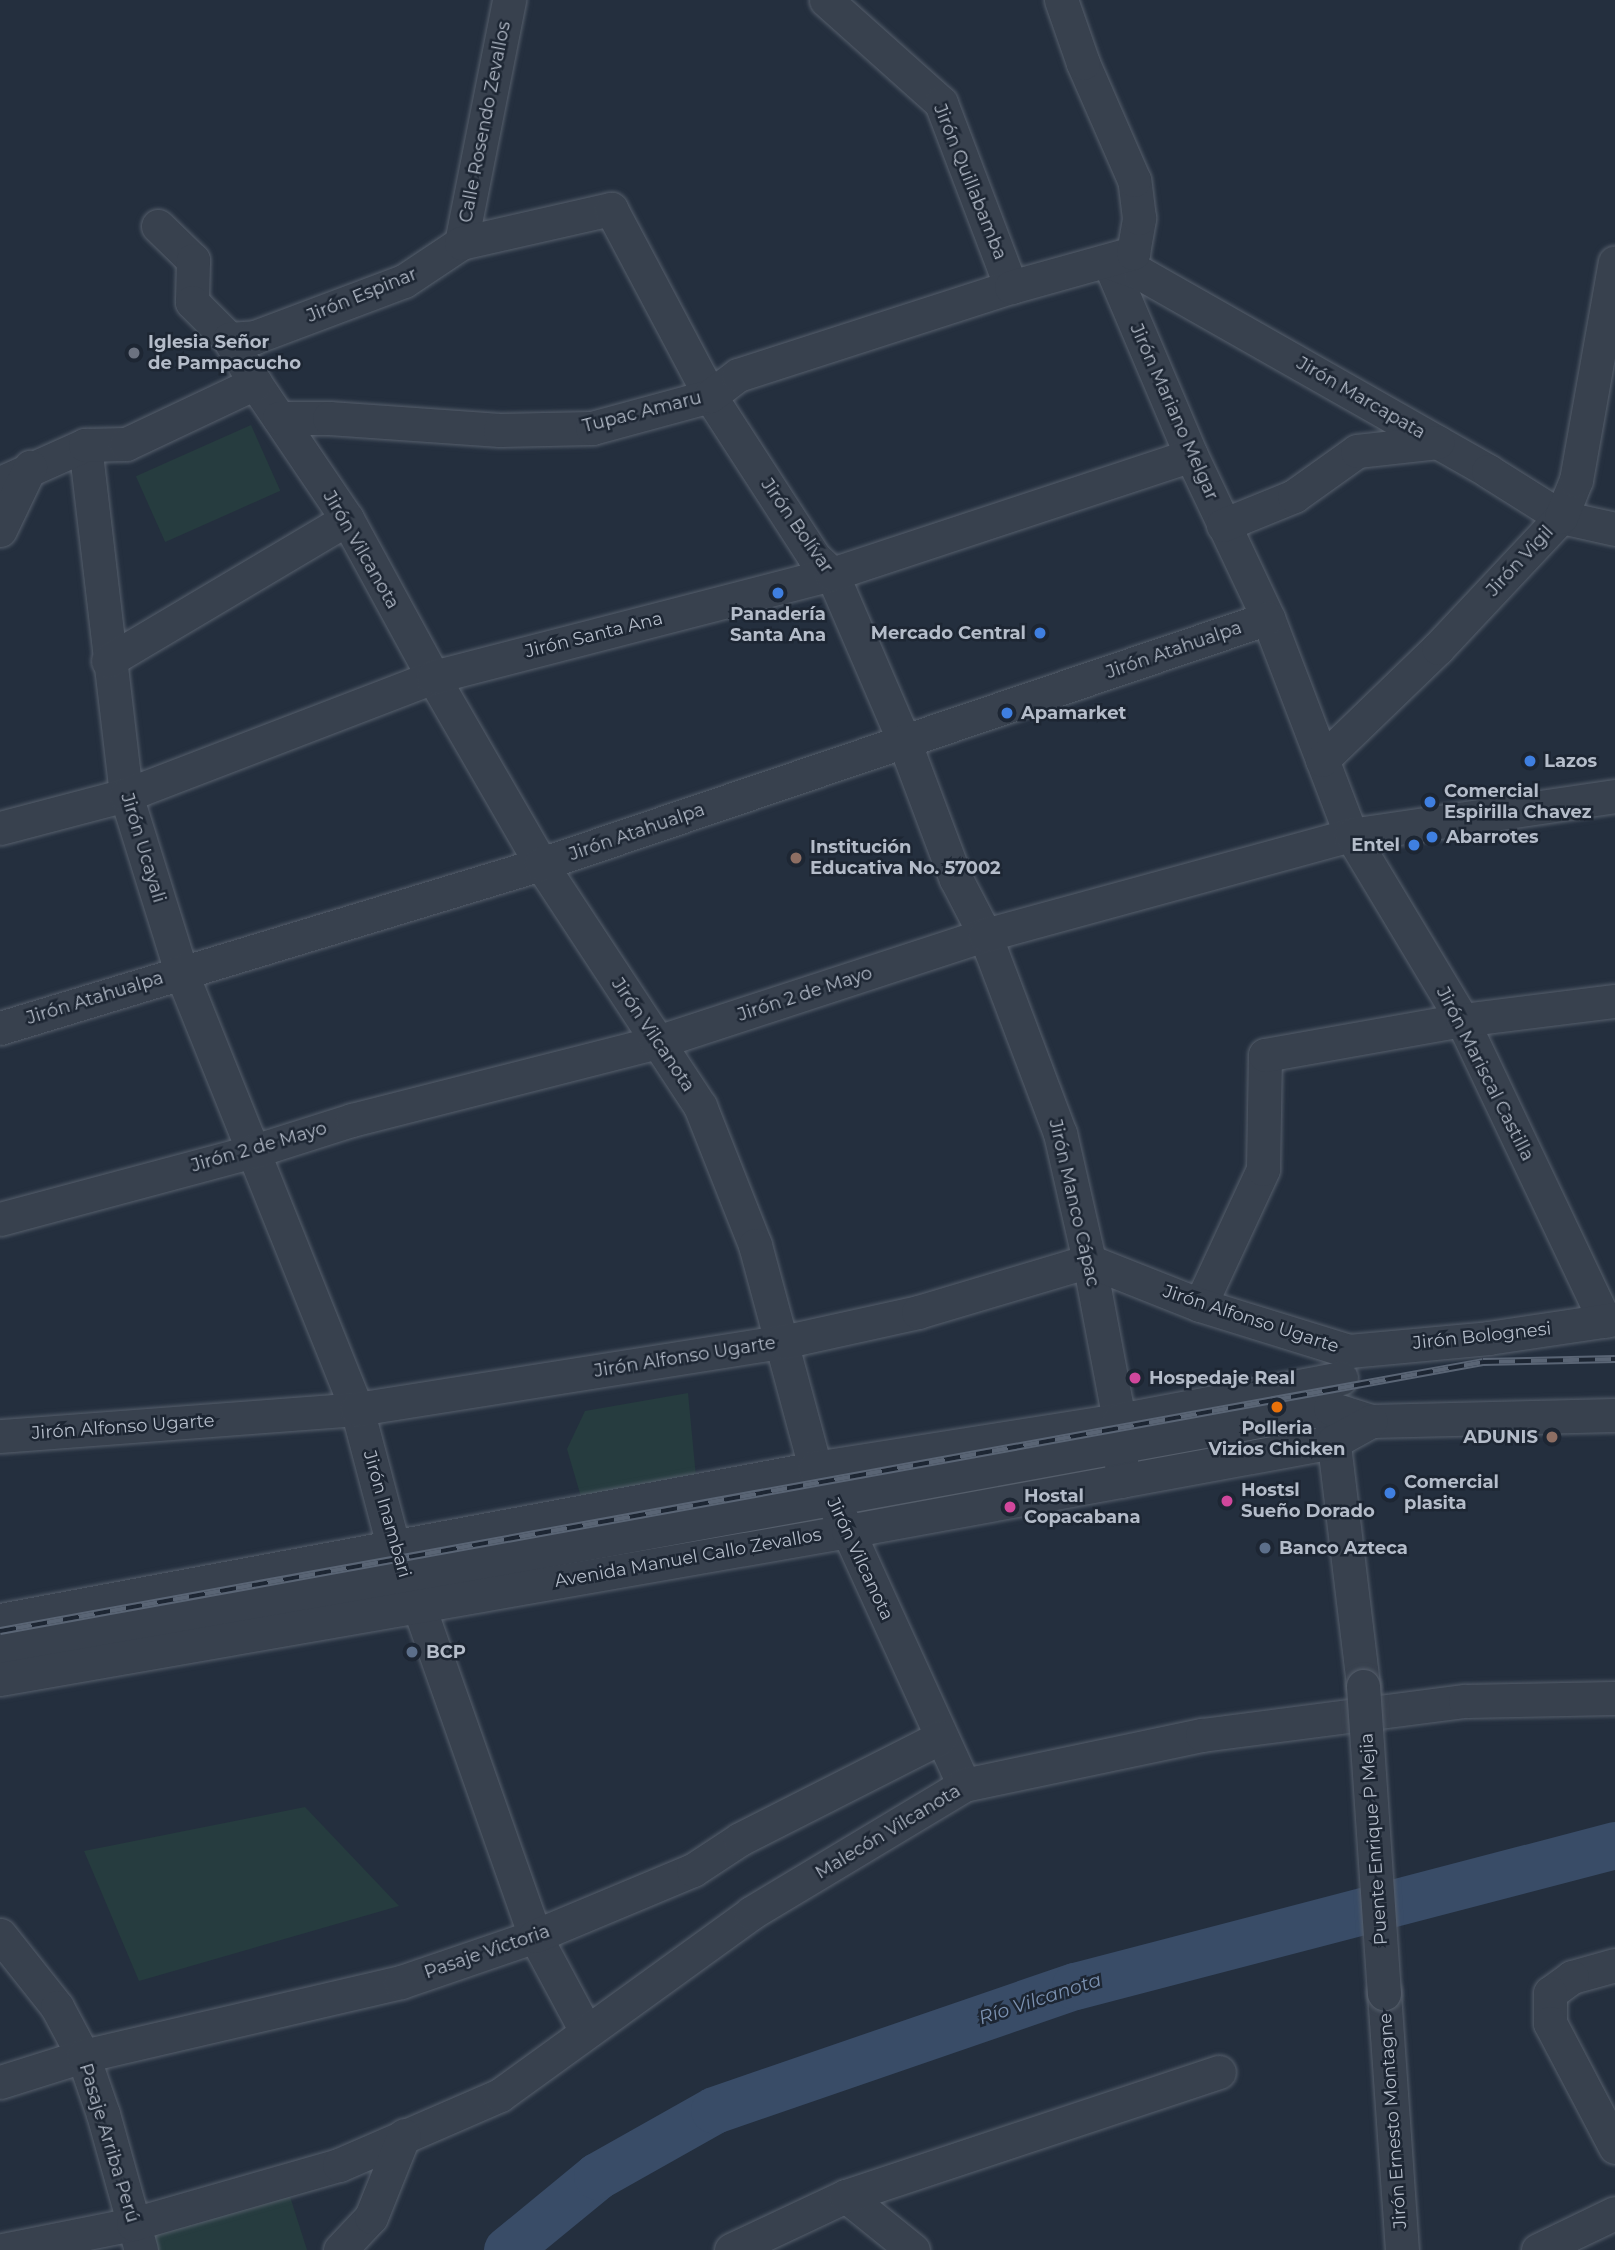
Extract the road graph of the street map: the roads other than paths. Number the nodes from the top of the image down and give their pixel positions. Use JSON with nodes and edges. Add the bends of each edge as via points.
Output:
{"nodes":[{"id":1,"x":509,"y":0,"type":"edge"},
{"id":2,"x":826,"y":0,"type":"edge"},
{"id":3,"x":1061,"y":0,"type":"edge"},
{"id":4,"x":611,"y":209,"type":"joint"},
{"id":5,"x":158,"y":226,"type":"dead end"},
{"id":6,"x":461,"y":243,"type":"junction"},
{"id":7,"x":1109,"y":262,"type":"junction"},
{"id":8,"x":1615,"y":262,"type":"edge"},
{"id":9,"x":1011,"y":286,"type":"junction"},
{"id":10,"x":229,"y":339,"type":"junction"},
{"id":11,"x":255,"y":383,"type":"junction"},
{"id":12,"x":710,"y":396,"type":"junction"},
{"id":13,"x":279,"y":418,"type":"junction"},
{"id":14,"x":1438,"y":442,"type":"junction"},
{"id":15,"x":85,"y":445,"type":"junction"},
{"id":16,"x":1191,"y":455,"type":"junction"},
{"id":17,"x":30,"y":467,"type":"junction"},
{"id":18,"x":0,"y":483,"type":"edge"},
{"id":19,"x":1561,"y":517,"type":"junction"},
{"id":20,"x":347,"y":519,"type":"junction"},
{"id":21,"x":1223,"y":525,"type":"junction"},
{"id":22,"x":1615,"y":529,"type":"edge"},
{"id":23,"x":0,"y":530,"type":"edge"},
{"id":24,"x":831,"y":574,"type":"junction"},
{"id":25,"x":1268,"y":618,"type":"junction"},
{"id":26,"x":108,"y":662,"type":"junction"},
{"id":27,"x":433,"y":677,"type":"junction"},
{"id":28,"x":904,"y":741,"type":"junction"},
{"id":29,"x":1322,"y":760,"type":"junction"},
{"id":30,"x":125,"y":795,"type":"junction"},
{"id":31,"x":1615,"y":796,"type":"edge"},
{"id":32,"x":0,"y":828,"type":"edge"},
{"id":33,"x":1350,"y":835,"type":"junction"},
{"id":34,"x":541,"y":864,"type":"junction"},
{"id":35,"x":985,"y":935,"type":"junction"},
{"id":36,"x":181,"y":972,"type":"junction"},
{"id":37,"x":1615,"y":1001,"type":"edge"},
{"id":38,"x":1462,"y":1020,"type":"junction"},
{"id":39,"x":0,"y":1028,"type":"edge"},
{"id":40,"x":657,"y":1042,"type":"junction"},
{"id":41,"x":254,"y":1151,"type":"junction"},
{"id":42,"x":0,"y":1219,"type":"edge"},
{"id":43,"x":1089,"y":1261,"type":"junction"},
{"id":44,"x":1200,"y":1305,"type":"junction"},
{"id":45,"x":1610,"y":1320,"type":"edge"},
{"id":46,"x":782,"y":1342,"type":"junction"},
{"id":47,"x":1340,"y":1379,"type":"junction"},
{"id":48,"x":357,"y":1409,"type":"junction"},
{"id":49,"x":1615,"y":1415,"type":"edge"},
{"id":50,"x":1371,"y":1421,"type":"junction"},
{"id":51,"x":1120,"y":1432,"type":"junction"},
{"id":52,"x":0,"y":1436,"type":"edge"},
{"id":53,"x":1333,"y":1442,"type":"junction"},
{"id":54,"x":815,"y":1468,"type":"junction"},
{"id":55,"x":1122,"y":1480,"type":"junction"},
{"id":56,"x":832,"y":1498,"type":"junction"},
{"id":57,"x":848,"y":1531,"type":"junction"},
{"id":58,"x":404,"y":1576,"type":"junction"},
{"id":59,"x":0,"y":1619,"type":"edge"},
{"id":60,"x":0,"y":1650,"type":"edge"},
{"id":61,"x":0,"y":1679,"type":"edge"},
{"id":62,"x":1615,"y":1698,"type":"edge"},
{"id":63,"x":941,"y":1737,"type":"junction"},
{"id":64,"x":964,"y":1785,"type":"junction"},
{"id":65,"x":0,"y":1936,"type":"edge"},
{"id":66,"x":535,"y":1936,"type":"junction"},
{"id":67,"x":1615,"y":1965,"type":"edge"},
{"id":68,"x":1384,"y":1993,"type":"joint"},
{"id":69,"x":586,"y":2031,"type":"junction"},
{"id":70,"x":83,"y":2056,"type":"junction"},
{"id":71,"x":1219,"y":2072,"type":"dead end"},
{"id":72,"x":0,"y":2082,"type":"edge"},
{"id":73,"x":404,"y":2135,"type":"junction"},
{"id":74,"x":1615,"y":2147,"type":"edge"},
{"id":75,"x":846,"y":2196,"type":"junction"},
{"id":76,"x":1615,"y":2213,"type":"edge"},
{"id":77,"x":807,"y":2216,"type":"junction"},
{"id":78,"x":137,"y":2237,"type":"edge"},
{"id":79,"x":3,"y":2250,"type":"edge"},
{"id":80,"x":340,"y":2250,"type":"edge"},
{"id":81,"x":731,"y":2250,"type":"edge"},
{"id":82,"x":788,"y":2250,"type":"edge"},
{"id":83,"x":913,"y":2250,"type":"edge"},
{"id":84,"x":1402,"y":2250,"type":"edge"},
{"id":85,"x":1538,"y":2250,"type":"edge"}],
"edges":[{"from":1,"to":6,"type":"street","name":"Calle Rosendo Zevallos"},
{"from":2,"to":9,"type":"street","name":"Jirón Quillabamba","via":[[941,103]]},
{"from":3,"to":7,"type":"street","via":[[1083,64],[1134,180],[1139,218],[1133,253]]},
{"from":4,"to":6,"type":"street","name":"Jirón Espinar"},
{"from":4,"to":12,"type":"street","name":"Jirón Bolívar"},
{"from":5,"to":10,"type":"street","name":"Jirón Vilcanota","via":[[193,260],[192,302]]},
{"from":6,"to":10,"type":"street","name":"Jirón Espinar","via":[[404,281],[255,337]]},
{"from":7,"to":9,"type":"street","name":"Tupac Amaru"},
{"from":7,"to":14,"type":"street","name":"Jirón Marcapata","via":[[1140,273]]},
{"from":7,"to":16,"type":"street","name":"Jirón Mariano Melgar"},
{"from":8,"to":19,"type":"street","name":"Jirón Vigil","via":[[1576,480]]},
{"from":9,"to":12,"type":"street","name":"Tupac Amaru","via":[[738,374]]},
{"from":10,"to":11,"type":"street","name":"Jirón Vilcanota"},
{"from":11,"to":13,"type":"street","name":"Jirón Vilcanota"},
{"from":11,"to":15,"type":"street","via":[[126,444]]},
{"from":12,"to":13,"type":"street","name":"Tupac Amaru","via":[[592,428],[500,430]]},
{"from":12,"to":24,"type":"street","name":"Jirón Bolívar","via":[[814,557]]},
{"from":13,"to":20,"type":"street","name":"Jirón Vilcanota"},
{"from":14,"to":19,"type":"street","name":"Jirón Marcapata"},
{"from":14,"to":21,"type":"street","via":[[1357,451],[1294,496]]},
{"from":15,"to":17,"type":"street"},
{"from":15,"to":26,"type":"street","name":"Jirón Ucayali"},
{"from":16,"to":21,"type":"street","name":"Jirón Mariano Melgar"},
{"from":16,"to":24,"type":"street","name":"Jirón Santa Ana"},
{"from":17,"to":18,"type":"street"},
{"from":17,"to":23,"type":"street"},
{"from":19,"to":22,"type":"street","name":"Jirón Marcapata"},
{"from":19,"to":29,"type":"street","name":"Jirón Vigil","via":[[1438,648]]},
{"from":20,"to":26,"type":"street"},
{"from":20,"to":27,"type":"street","name":"Jirón Vilcanota"},
{"from":21,"to":25,"type":"street","name":"Jirón Mariano Melgar"},
{"from":24,"to":27,"type":"street","name":"Jirón Santa Ana"},
{"from":24,"to":28,"type":"street","name":"Jirón Bolívar"},
{"from":25,"to":28,"type":"street","name":"Jirón Atahualpa"},
{"from":25,"to":29,"type":"street","name":"Jirón Mariano Melgar"},
{"from":26,"to":30,"type":"street","name":"Jirón Ucayali"},
{"from":27,"to":30,"type":"street","name":"Jirón Santa Ana"},
{"from":27,"to":34,"type":"street","name":"Jirón Vilcanota"},
{"from":28,"to":34,"type":"street","name":"Jirón Atahualpa"},
{"from":28,"to":35,"type":"street","name":"Jirón Bolívar","via":[[956,879]]},
{"from":29,"to":33,"type":"street","name":"Jirón Mariano Melgar"},
{"from":30,"to":32,"type":"street","name":"Jirón Santa Ana"},
{"from":30,"to":36,"type":"street","name":"Jirón Ucayali"},
{"from":31,"to":33,"type":"street","name":"Jirón 2 de Mayo"},
{"from":33,"to":35,"type":"street","name":"Jirón 2 de Mayo"},
{"from":33,"to":38,"type":"street","name":"Jirón Mariscal Castilla"},
{"from":34,"to":36,"type":"street","name":"Jirón Atahualpa"},
{"from":34,"to":40,"type":"street","name":"Jirón Vilcanota"},
{"from":35,"to":40,"type":"street","name":"Jirón 2 de Mayo"},
{"from":35,"to":43,"type":"street","name":"Jirón Manco Cápac","via":[[1060,1133]]},
{"from":36,"to":39,"type":"street","name":"Jirón Atahualpa"},
{"from":36,"to":41,"type":"street","name":"Jirón Ucayali"},
{"from":37,"to":38,"type":"street"},
{"from":38,"to":44,"type":"street","via":[[1265,1055],[1263,1169]]},
{"from":38,"to":45,"type":"street","name":"Jirón Mariscal Castilla"},
{"from":40,"to":41,"type":"street","name":"Jirón 2 de Mayo","via":[[352,1120]]},
{"from":40,"to":46,"type":"street","name":"Jirón Vilcanota","via":[[700,1106],[755,1245]]},
{"from":41,"to":42,"type":"street","name":"Jirón 2 de Mayo"},
{"from":41,"to":48,"type":"street","name":"Jirón Inambari"},
{"from":43,"to":44,"type":"street","name":"Jirón Alfonso Ugarte"},
{"from":43,"to":46,"type":"street","name":"Jirón Alfonso Ugarte","via":[[918,1312]]},
{"from":43,"to":51,"type":"street","name":"Jirón Manco Cápac"},
{"from":44,"to":47,"type":"street","name":"Jirón Alfonso Ugarte"},
{"from":45,"to":47,"type":"street","name":"Jirón Bolognesi","via":[[1488,1338]]},
{"from":46,"to":48,"type":"street","name":"Jirón Alfonso Ugarte"},
{"from":46,"to":54,"type":"street","name":"Jirón Vilcanota"},
{"from":47,"to":50,"type":"street","name":"Avenida Manuel Callo Zevallos"},
{"from":47,"to":51,"type":"street","name":"Avenida Manuel Callo Zevallos"},
{"from":47,"to":53,"type":"street"},
{"from":48,"to":52,"type":"street","name":"Jirón Alfonso Ugarte"},
{"from":48,"to":58,"type":"street","name":"Jirón Inambari"},
{"from":49,"to":50,"type":"street","name":"Avenida Manuel Callo Zevallos"},
{"from":50,"to":53,"type":"street","name":"Avenida Manuel Callo Zevallos"},
{"from":51,"to":54,"type":"street","name":"Avenida Manuel Callo Zevallos"},
{"from":51,"to":55,"type":"street","name":"Jirón Manco Cápac"},
{"from":51,"to":56,"type":"street","name":"Avenida Manuel Callo Zevallos"},
{"from":53,"to":55,"type":"street","name":"Avenida Manuel Callo Zevallos"},
{"from":53,"to":68,"type":"street","name":"Puente Enrique P Mejia","bridge":true,"via":[[1363,1686]]},
{"from":54,"to":56,"type":"street","name":"Jirón Vilcanota"},
{"from":54,"to":58,"type":"street","name":"Avenida Manuel Callo Zevallos"},
{"from":55,"to":57,"type":"street","name":"Avenida Manuel Callo Zevallos"},
{"from":56,"to":57,"type":"street","name":"Jirón Vilcanota"},
{"from":56,"to":58,"type":"street","name":"Avenida Manuel Callo Zevallos"},
{"from":57,"to":58,"type":"street","name":"Avenida Manuel Callo Zevallos"},
{"from":57,"to":63,"type":"street","name":"Jirón Vilcanota"},
{"from":58,"to":59,"type":"street","name":"Avenida Manuel Callo Zevallos"},
{"from":58,"to":60,"type":"street","name":"Avenida Manuel Callo Zevallos"},
{"from":58,"to":61,"type":"street","name":"Avenida Manuel Callo Zevallos"},
{"from":58,"to":66,"type":"street","name":"Jirón Inambari"},
{"from":62,"to":64,"type":"street","name":"Malecón Vilcanota","via":[[1465,1701],[1202,1735]]},
{"from":63,"to":64,"type":"street","name":"Jirón Vilcanota"},
{"from":63,"to":66,"type":"street","name":"Pasaje Victoria","via":[[740,1839],[693,1870]]},
{"from":64,"to":69,"type":"street","name":"Malecón Vilcanota","via":[[751,1913]]},
{"from":65,"to":70,"type":"street","name":"Pasaje Arriba Perú","via":[[57,2007]]},
{"from":66,"to":69,"type":"street","name":"Jirón Inambari"},
{"from":66,"to":70,"type":"street","name":"Pasaje Victoria","via":[[401,1982]]},
{"from":67,"to":74,"type":"street","via":[[1572,1977],[1550,1993],[1550,2023]]},
{"from":68,"to":84,"type":"street","name":"Jirón Ernesto Montagne"},
{"from":69,"to":73,"type":"street","name":"Malecón Vilcanota","via":[[500,2095]]},
{"from":70,"to":72,"type":"street","name":"Pasaje Victoria"},
{"from":70,"to":78,"type":"street","name":"Pasaje Arriba Perú"},
{"from":71,"to":75,"type":"street"},
{"from":73,"to":78,"type":"street","name":"Malecón Vilcanota","via":[[339,2165]]},
{"from":73,"to":80,"type":"street","via":[[371,2217]]},
{"from":75,"to":77,"type":"street"},
{"from":75,"to":83,"type":"street"},
{"from":76,"to":85,"type":"street"},
{"from":77,"to":81,"type":"street"},
{"from":77,"to":82,"type":"street"},
{"from":78,"to":79,"type":"street","name":"Malecón Vilcanota"}]}
